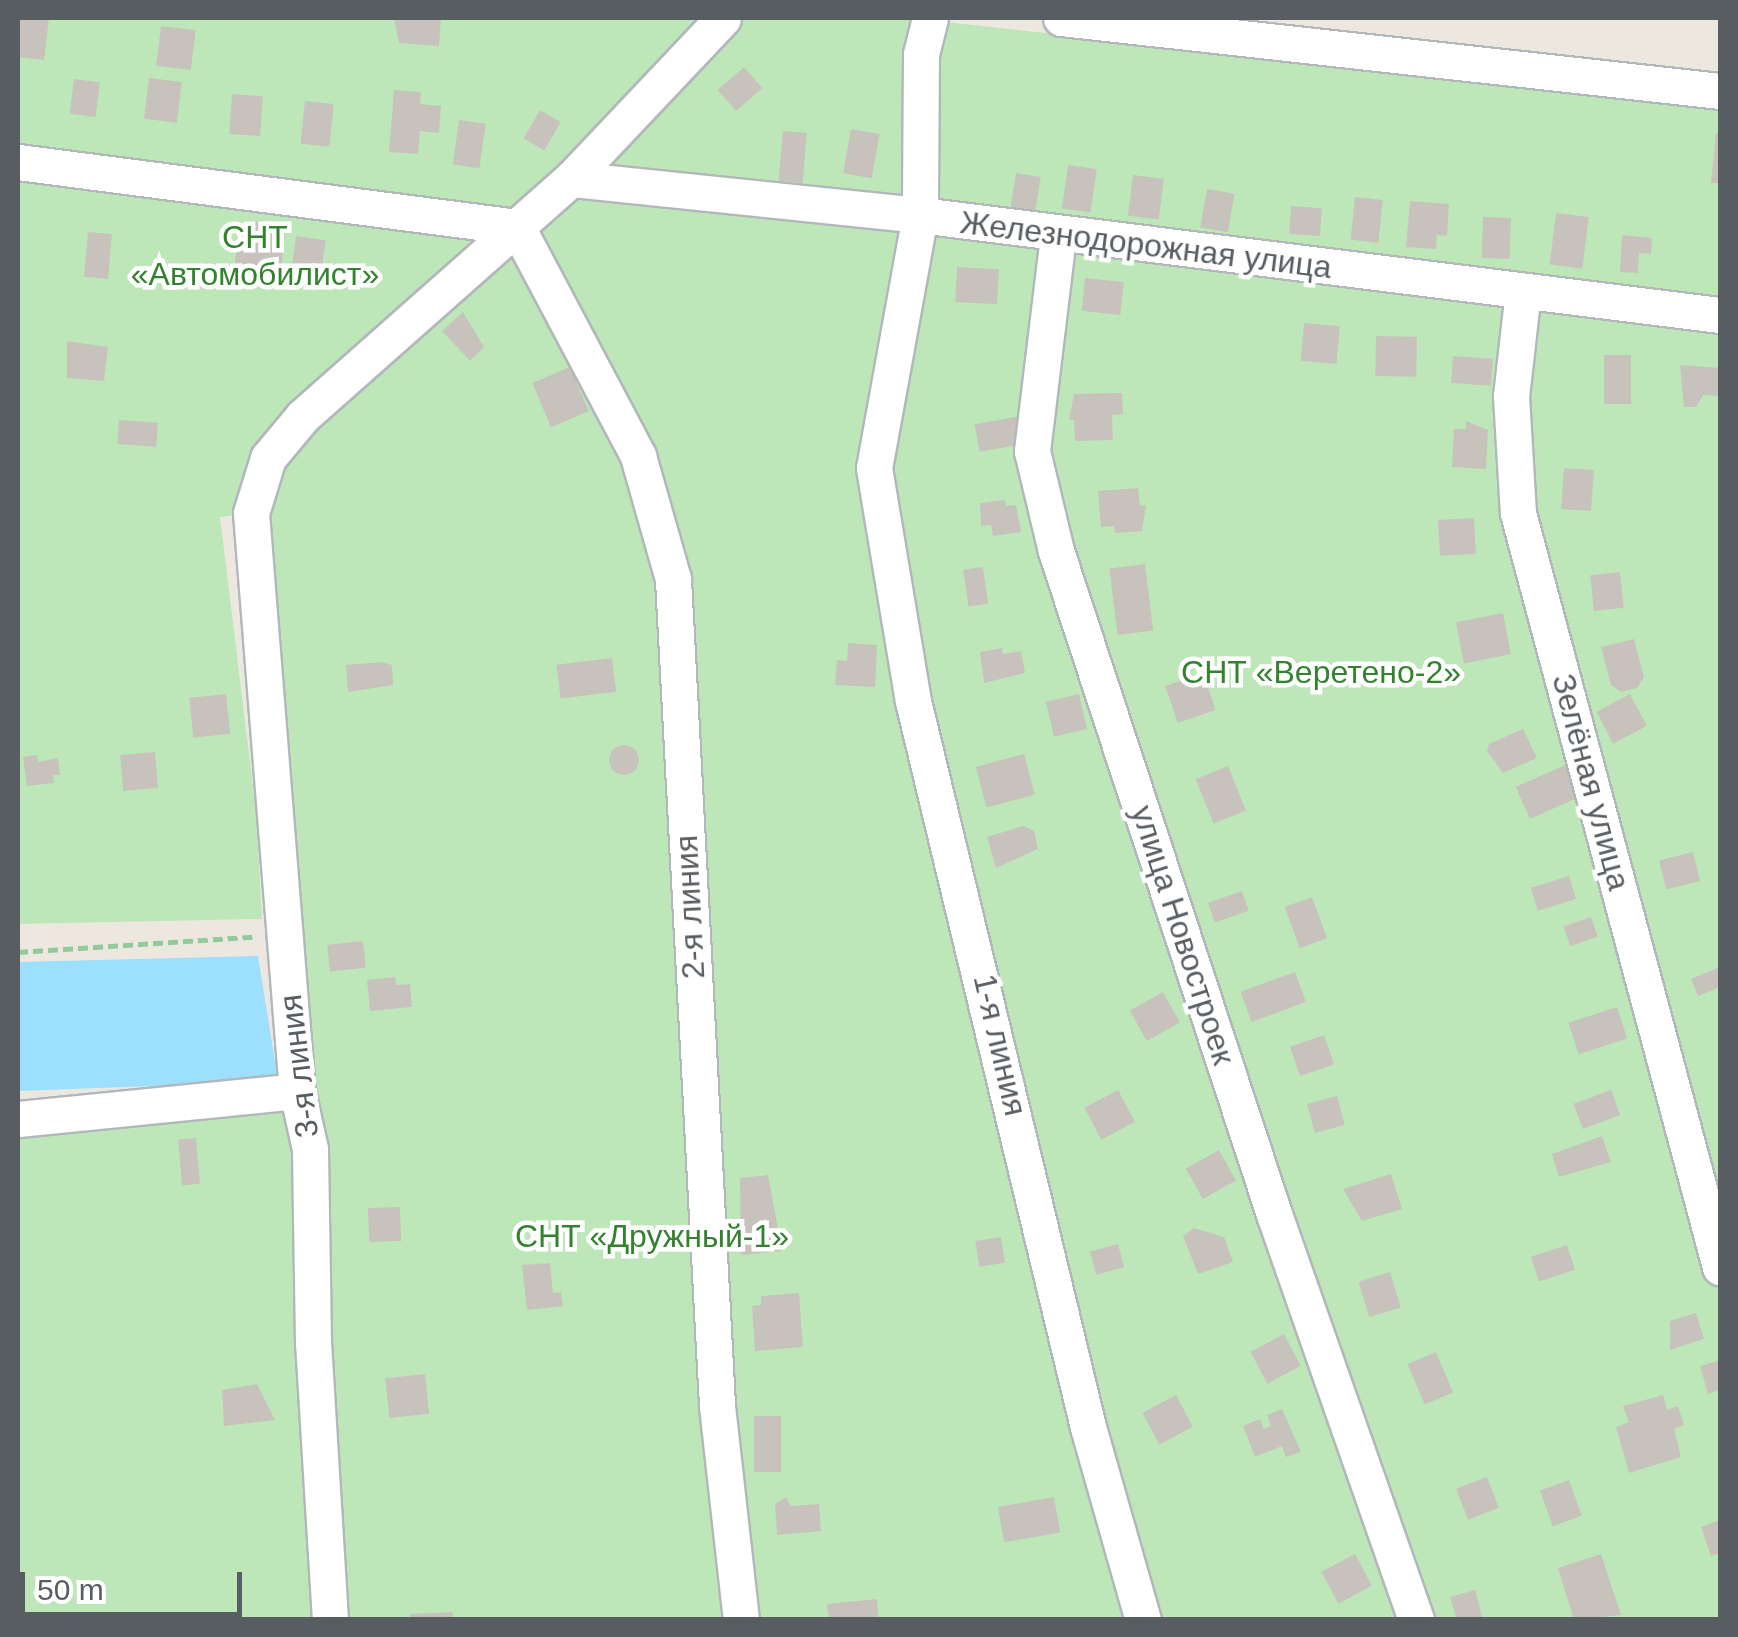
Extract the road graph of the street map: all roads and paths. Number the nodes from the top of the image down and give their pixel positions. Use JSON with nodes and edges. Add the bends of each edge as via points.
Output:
{"nodes":[{"id":1,"x":723,"y":18,"type":"edge"},
{"id":2,"x":930,"y":18,"type":"edge"},
{"id":3,"x":1061,"y":18,"type":"edge"},
{"id":4,"x":1720,"y":91,"type":"edge"},
{"id":5,"x":18,"y":162,"type":"edge"},
{"id":6,"x":571,"y":179,"type":"junction"},
{"id":7,"x":920,"y":215,"type":"junction"},
{"id":8,"x":517,"y":227,"type":"junction"},
{"id":9,"x":1058,"y":236,"type":"junction"},
{"id":10,"x":1522,"y":292,"type":"junction"},
{"id":11,"x":1720,"y":315,"type":"edge"},
{"id":12,"x":285,"y":940,"type":"junction"},
{"id":13,"x":18,"y":952,"type":"edge"},
{"id":14,"x":297,"y":1091,"type":"junction"},
{"id":15,"x":18,"y":1119,"type":"edge"},
{"id":16,"x":1720,"y":1267,"type":"edge"},
{"id":17,"x":330,"y":1620,"type":"edge"},
{"id":18,"x":742,"y":1620,"type":"edge"},
{"id":19,"x":1143,"y":1620,"type":"edge"},
{"id":20,"x":1416,"y":1620,"type":"edge"}],
"edges":[{"from":1,"to":6,"type":"street"},
{"from":2,"to":7,"type":"street","name":"1-я линия","via":[[921,54]]},
{"from":3,"to":4,"type":"street"},
{"from":5,"to":8,"type":"street"},
{"from":6,"to":7,"type":"street","name":"Железнодорожная улица"},
{"from":6,"to":8,"type":"street"},
{"from":7,"to":9,"type":"street","name":"Железнодорожная улица"},
{"from":7,"to":19,"type":"street","name":"1-я линия","via":[[874,468],[913,701],[1088,1428]]},
{"from":8,"to":12,"type":"street","name":"3-я линия","via":[[303,416],[268,458],[251,513]]},
{"from":8,"to":18,"type":"street","name":"2-я линия","via":[[638,456],[673,579],[717,1406]]},
{"from":9,"to":10,"type":"street","name":"Железнодорожная улица"},
{"from":9,"to":20,"type":"street","name":"улица Новостроек","via":[[1032,451],[1056,551]]},
{"from":10,"to":11,"type":"street","name":"Железнодорожная улица"},
{"from":10,"to":16,"type":"street","name":"Зелёная улица","via":[[1511,396],[1518,514]]},
{"from":12,"to":13,"type":"path","via":[[230,934]]},
{"from":12,"to":14,"type":"street","name":"3-я линия"},
{"from":14,"to":15,"type":"street"},
{"from":14,"to":17,"type":"street","name":"3-я линия","via":[[310,1148],[312,1342]]}]}
